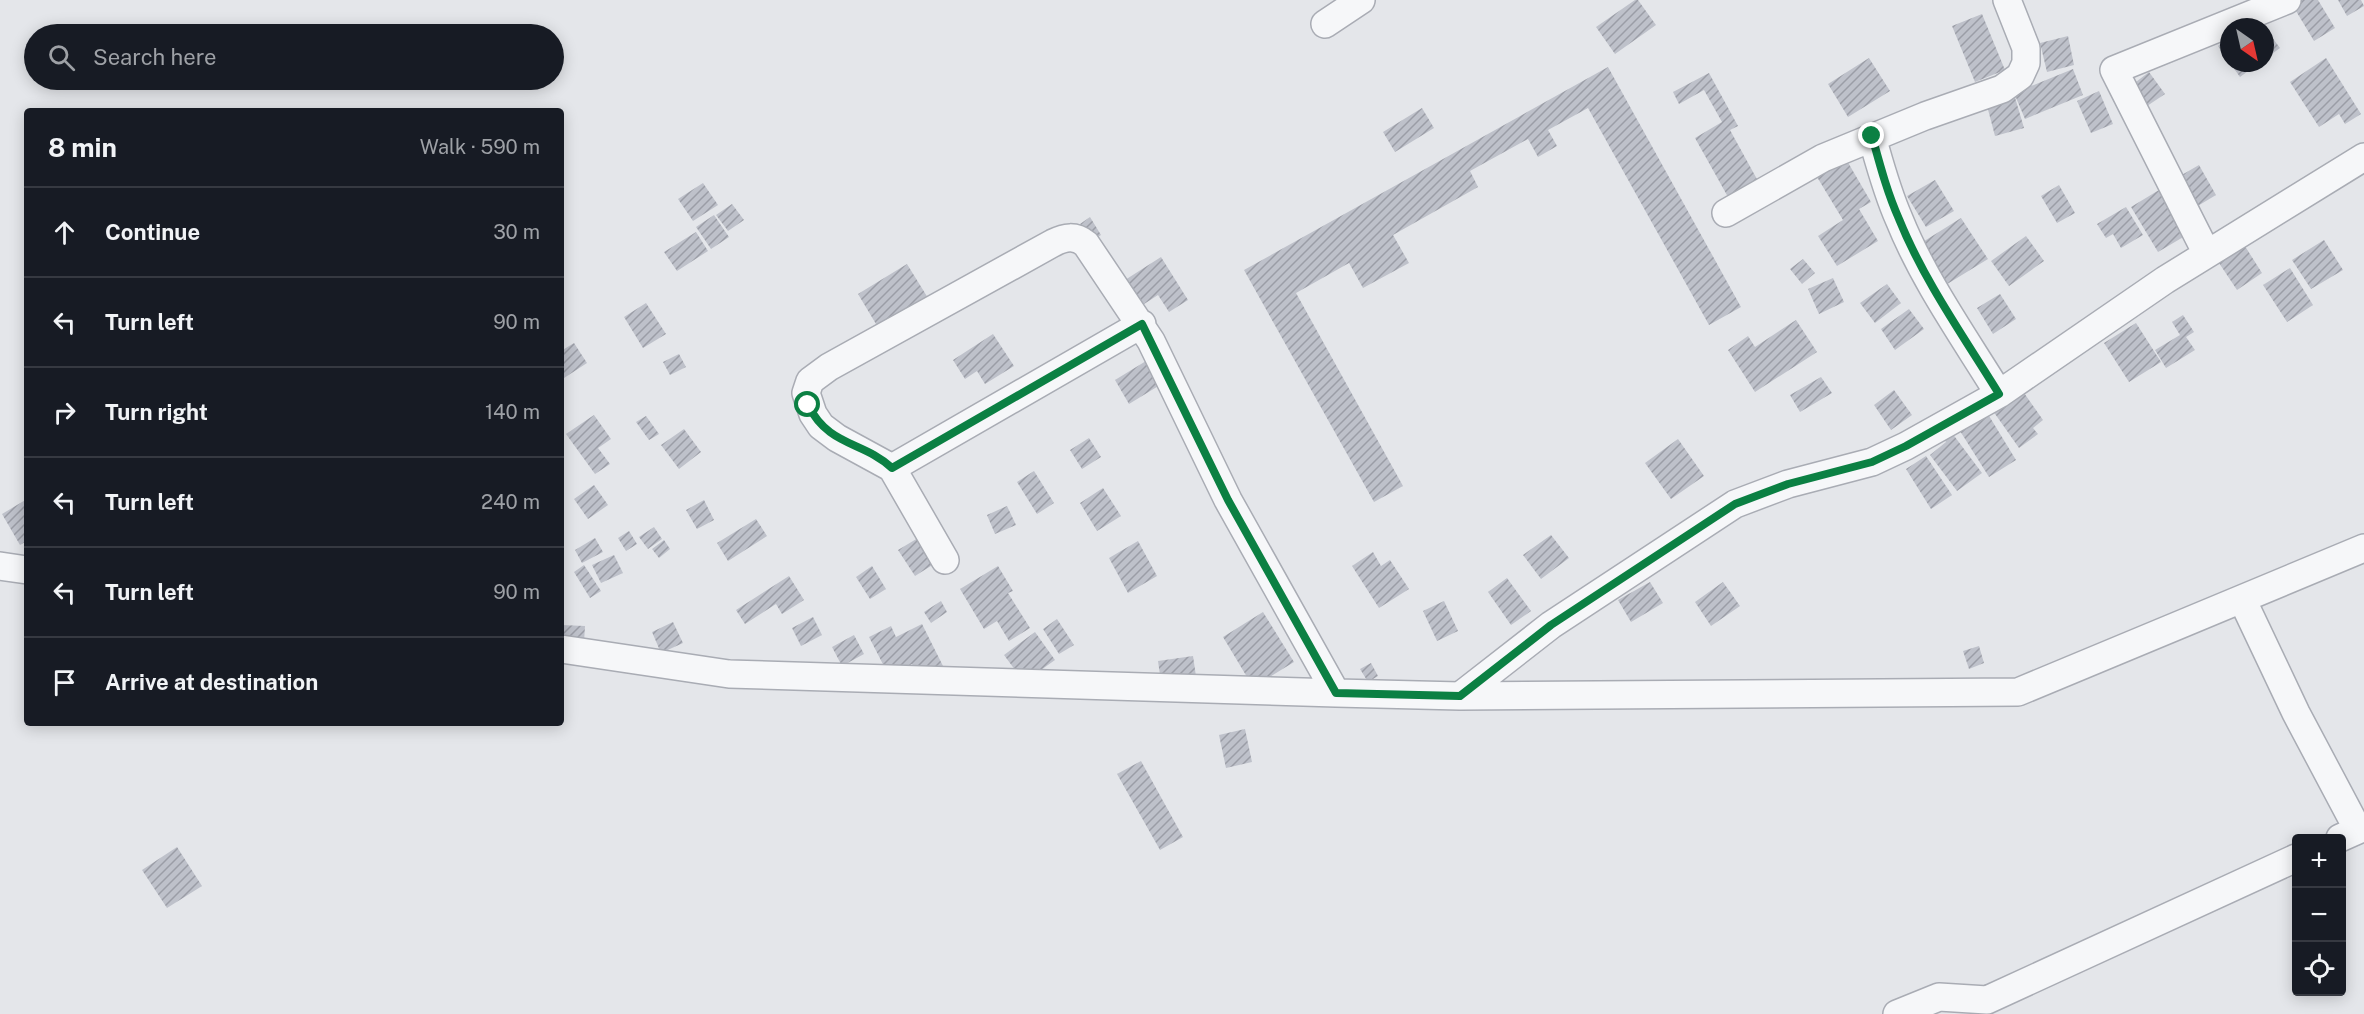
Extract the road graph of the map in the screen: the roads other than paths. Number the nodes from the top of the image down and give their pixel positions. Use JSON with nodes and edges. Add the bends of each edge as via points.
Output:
{"nodes":[{"id":1,"x":1361,"y":0,"type":"edge"},
{"id":2,"x":2007,"y":0,"type":"edge"},
{"id":3,"x":2287,"y":0,"type":"edge"},
{"id":4,"x":1325,"y":24,"type":"dead end"},
{"id":5,"x":1872,"y":136,"type":"junction"},
{"id":6,"x":2364,"y":157,"type":"edge"},
{"id":7,"x":1726,"y":213,"type":"dead end"},
{"id":8,"x":2207,"y":254,"type":"junction"},
{"id":9,"x":1142,"y":324,"type":"junction"},
{"id":10,"x":1999,"y":394,"type":"junction"},
{"id":11,"x":892,"y":468,"type":"junction"},
{"id":12,"x":2364,"y":548,"type":"edge"},
{"id":13,"x":945,"y":560,"type":"dead end"},
{"id":14,"x":0,"y":566,"type":"edge"},
{"id":15,"x":24,"y":570,"type":"edge"},
{"id":16,"x":2242,"y":599,"type":"junction"},
{"id":17,"x":564,"y":649,"type":"edge"},
{"id":18,"x":1336,"y":693,"type":"junction"},
{"id":19,"x":1460,"y":696,"type":"junction"},
{"id":20,"x":2346,"y":835,"type":"edge"},
{"id":21,"x":2292,"y":860,"type":"edge"},
{"id":22,"x":1897,"y":1014,"type":"edge"}],
"edges":[{"from":1,"to":4,"type":"street"},
{"from":2,"to":5,"type":"street","via":[[2026,48],[2026,63],[2020,76],[2002,89]]},
{"from":3,"to":8,"type":"street","via":[[2114,70]]},
{"from":5,"to":7,"type":"street","via":[[1823,158]]},
{"from":5,"to":10,"type":"street","via":[[1900,222],[1931,283]]},
{"from":6,"to":8,"type":"street"},
{"from":8,"to":10,"type":"street"},
{"from":9,"to":11,"type":"street"},
{"from":9,"to":11,"type":"street","via":[[1086,244],[1069,237],[829,367],[810,381],[806,393],[821,426]]},
{"from":9,"to":18,"type":"street","via":[[1228,500]]},
{"from":10,"to":19,"type":"street","via":[[1872,462],[1788,484],[1735,504],[1551,625]]},
{"from":11,"to":13,"type":"street"},
{"from":12,"to":16,"type":"street"},
{"from":14,"to":15,"type":"street"},
{"from":16,"to":19,"type":"street","via":[[2018,692]]},
{"from":16,"to":20,"type":"street","via":[[2358,830]]},
{"from":17,"to":18,"type":"street","via":[[729,674]]},
{"from":18,"to":19,"type":"street"},
{"from":21,"to":22,"type":"street","via":[[1987,1000],[1939,997]]}]}
